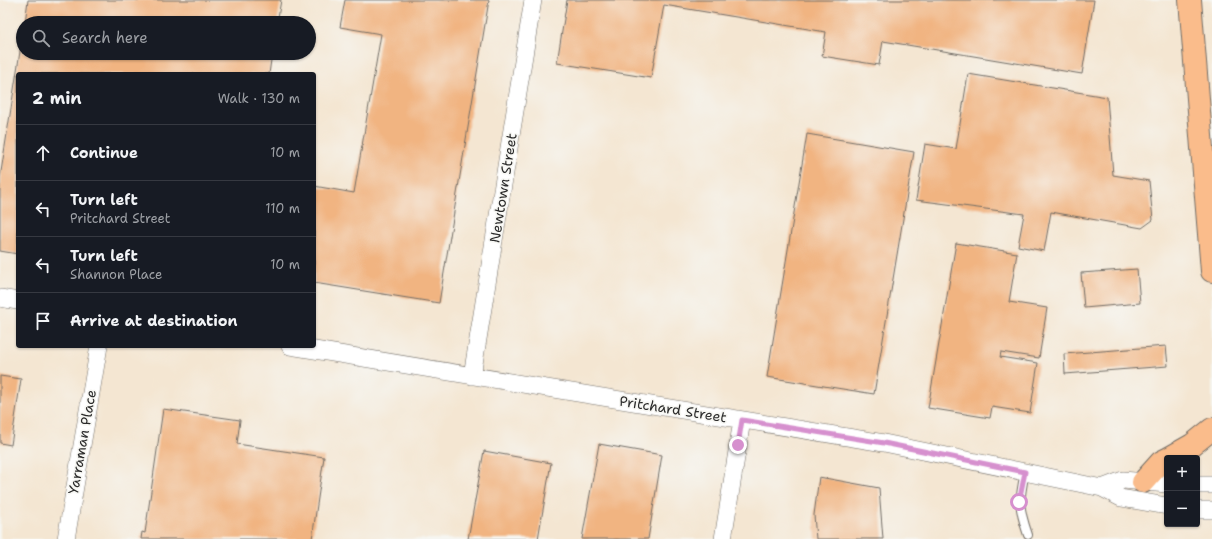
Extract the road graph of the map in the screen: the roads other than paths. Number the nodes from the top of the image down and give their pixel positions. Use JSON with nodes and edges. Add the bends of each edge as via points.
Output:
{"nodes":[{"id":1,"x":533,"y":0,"type":"edge"},
{"id":2,"x":1190,"y":0,"type":"edge"},
{"id":3,"x":1212,"y":271,"type":"edge"},
{"id":4,"x":0,"y":298,"type":"edge"},
{"id":5,"x":16,"y":301,"type":"edge"},
{"id":6,"x":99,"y":348,"type":"edge"},
{"id":7,"x":302,"y":348,"type":"edge"},
{"id":8,"x":472,"y":376,"type":"junction"},
{"id":9,"x":742,"y":420,"type":"junction"},
{"id":10,"x":1212,"y":429,"type":"edge"},
{"id":11,"x":1175,"y":455,"type":"edge"},
{"id":12,"x":1164,"y":461,"type":"edge"},
{"id":13,"x":1025,"y":472,"type":"junction"},
{"id":14,"x":1142,"y":482,"type":"junction"},
{"id":15,"x":1164,"y":484,"type":"edge"},
{"id":16,"x":1200,"y":485,"type":"edge"},
{"id":17,"x":1212,"y":485,"type":"edge"},
{"id":18,"x":1102,"y":488,"type":"junction"},
{"id":19,"x":1164,"y":505,"type":"edge"},
{"id":20,"x":1200,"y":510,"type":"edge"},
{"id":21,"x":1212,"y":510,"type":"edge"},
{"id":22,"x":1028,"y":536,"type":"dead end"},
{"id":23,"x":66,"y":539,"type":"edge"},
{"id":24,"x":723,"y":539,"type":"edge"}],
"edges":[{"from":1,"to":8,"type":"street","name":"Newtown Street"},
{"from":2,"to":3,"type":"highway"},
{"from":4,"to":5,"type":"street"},
{"from":6,"to":23,"type":"street","name":"Yarraman Place"},
{"from":7,"to":8,"type":"street","name":"Pritchard Street"},
{"from":8,"to":9,"type":"street","name":"Pritchard Street"},
{"from":9,"to":13,"type":"street","name":"Pritchard Street","via":[[884,443]]},
{"from":9,"to":24,"type":"street"},
{"from":10,"to":11,"type":"highway","via":[[1192,446]]},
{"from":12,"to":14,"type":"highway"},
{"from":13,"to":18,"type":"street","name":"Pritchard Street"},
{"from":13,"to":22,"type":"lane","via":[[1019,502]]},
{"from":14,"to":15,"type":"street"},
{"from":14,"to":18,"type":"street","via":[[1123,480]]},
{"from":16,"to":17,"type":"street"},
{"from":18,"to":19,"type":"street","name":"Pritchard Street","via":[[1121,498]]},
{"from":20,"to":21,"type":"street"}]}
